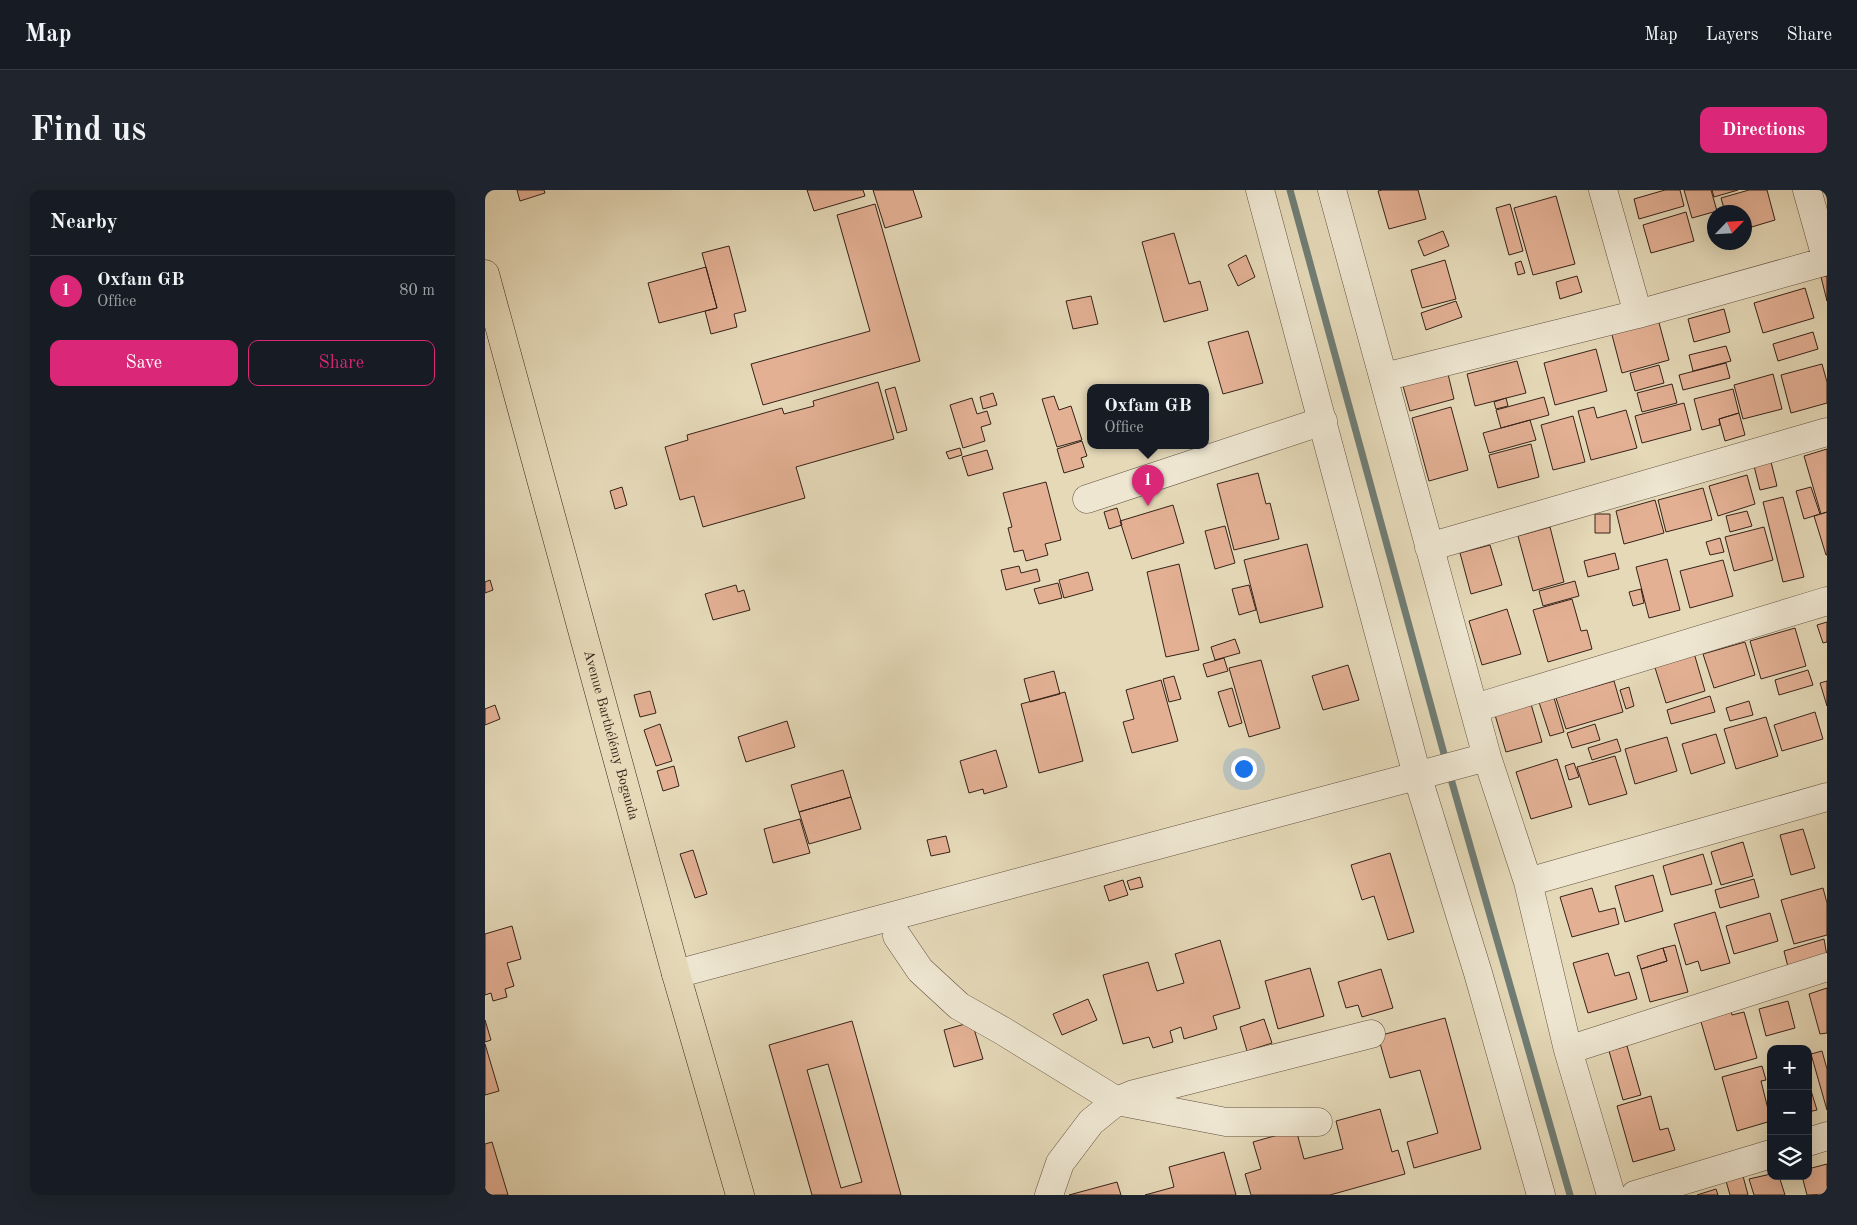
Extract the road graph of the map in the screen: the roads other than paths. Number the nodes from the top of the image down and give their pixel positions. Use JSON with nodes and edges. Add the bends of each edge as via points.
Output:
{"nodes":[{"id":1,"x":1260,"y":190,"type":"edge"},
{"id":2,"x":1332,"y":190,"type":"edge"},
{"id":3,"x":1603,"y":190,"type":"edge"},
{"id":4,"x":1807,"y":190,"type":"edge"},
{"id":5,"x":1827,"y":261,"type":"edge"},
{"id":6,"x":485,"y":274,"type":"edge"},
{"id":7,"x":1638,"y":314,"type":"junction"},
{"id":8,"x":1384,"y":377,"type":"junction"},
{"id":9,"x":1323,"y":421,"type":"junction"},
{"id":10,"x":1827,"y":432,"type":"edge"},
{"id":11,"x":1087,"y":499,"type":"dead end"},
{"id":12,"x":1429,"y":547,"type":"junction"},
{"id":13,"x":1827,"y":602,"type":"edge"},
{"id":14,"x":1475,"y":708,"type":"junction"},
{"id":15,"x":1487,"y":757,"type":"junction"},
{"id":16,"x":1417,"y":776,"type":"junction"},
{"id":17,"x":1827,"y":797,"type":"edge"},
{"id":18,"x":1528,"y":882,"type":"junction"},
{"id":19,"x":897,"y":936,"type":"dead end"},
{"id":20,"x":1827,"y":967,"type":"edge"},
{"id":21,"x":676,"y":974,"type":"junction"},
{"id":22,"x":1371,"y":1034,"type":"dead end"},
{"id":23,"x":1567,"y":1050,"type":"junction"},
{"id":24,"x":1117,"y":1102,"type":"junction"},
{"id":25,"x":1318,"y":1122,"type":"dead end"},
{"id":26,"x":1827,"y":1136,"type":"edge"},
{"id":27,"x":1812,"y":1141,"type":"edge"},
{"id":28,"x":1767,"y":1155,"type":"edge"},
{"id":29,"x":740,"y":1195,"type":"edge"},
{"id":30,"x":1049,"y":1195,"type":"edge"},
{"id":31,"x":1541,"y":1195,"type":"edge"},
{"id":32,"x":1611,"y":1195,"type":"edge"},
{"id":33,"x":1635,"y":1195,"type":"edge"}],
"edges":[{"from":1,"to":9,"type":"street"},
{"from":2,"to":8,"type":"street"},
{"from":3,"to":7,"type":"street"},
{"from":4,"to":5,"type":"street"},
{"from":5,"to":7,"type":"street"},
{"from":6,"to":21,"type":"main road","name":"Avenue Barthélémy Boganda"},
{"from":7,"to":8,"type":"street"},
{"from":8,"to":12,"type":"street"},
{"from":9,"to":11,"type":"street"},
{"from":9,"to":16,"type":"street"},
{"from":10,"to":12,"type":"street"},
{"from":12,"to":14,"type":"street"},
{"from":13,"to":14,"type":"street"},
{"from":14,"to":15,"type":"street"},
{"from":15,"to":16,"type":"street"},
{"from":15,"to":18,"type":"street"},
{"from":16,"to":21,"type":"street"},
{"from":16,"to":31,"type":"street","via":[[1478,973]]},
{"from":17,"to":18,"type":"street"},
{"from":18,"to":23,"type":"street"},
{"from":19,"to":24,"type":"street","via":[[920,970],[959,1006]]},
{"from":20,"to":23,"type":"street"},
{"from":21,"to":29,"type":"main road","name":"Avenue Barthélémy Boganda"},
{"from":22,"to":24,"type":"street","via":[[1134,1094]]},
{"from":23,"to":32,"type":"street"},
{"from":24,"to":25,"type":"street","via":[[1226,1122]]},
{"from":24,"to":30,"type":"street","via":[[1091,1122],[1060,1163]]},
{"from":26,"to":27,"type":"street"},
{"from":28,"to":33,"type":"street"}]}
